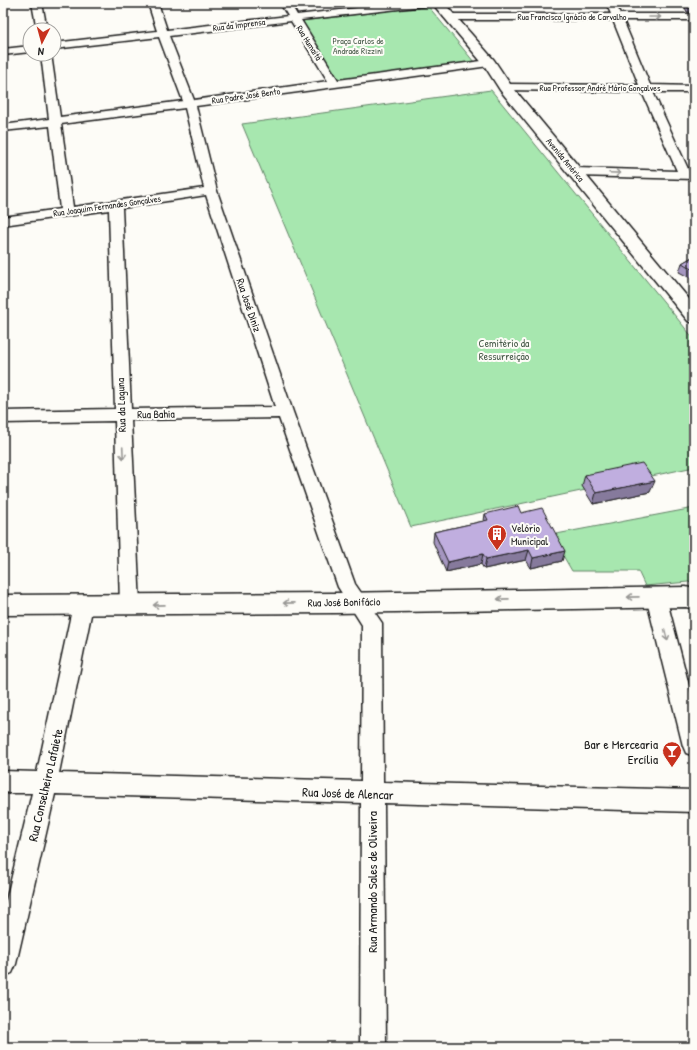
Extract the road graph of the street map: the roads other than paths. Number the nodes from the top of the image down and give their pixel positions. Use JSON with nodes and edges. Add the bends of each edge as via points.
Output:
{"nodes":[{"id":1,"x":37,"y":3,"type":"edge"},
{"id":2,"x":153,"y":3,"type":"edge"},
{"id":3,"x":285,"y":3,"type":"edge"},
{"id":4,"x":425,"y":3,"type":"edge"},
{"id":5,"x":438,"y":3,"type":"edge"},
{"id":6,"x":611,"y":3,"type":"edge"},
{"id":7,"x":449,"y":17,"type":"junction"},
{"id":8,"x":616,"y":17,"type":"junction"},
{"id":9,"x":694,"y":17,"type":"edge"},
{"id":10,"x":294,"y":18,"type":"junction"},
{"id":11,"x":41,"y":22,"type":"edge"},
{"id":12,"x":163,"y":34,"type":"junction"},
{"id":13,"x":62,"y":45,"type":"edge"},
{"id":14,"x":22,"y":50,"type":"edge"},
{"id":15,"x":3,"y":52,"type":"edge"},
{"id":16,"x":47,"y":62,"type":"edge"},
{"id":17,"x":489,"y":63,"type":"junction"},
{"id":18,"x":334,"y":83,"type":"junction"},
{"id":19,"x":505,"y":87,"type":"junction"},
{"id":20,"x":646,"y":88,"type":"junction"},
{"id":21,"x":694,"y":89,"type":"edge"},
{"id":22,"x":190,"y":104,"type":"junction"},
{"id":23,"x":56,"y":122,"type":"junction"},
{"id":24,"x":3,"y":128,"type":"edge"},
{"id":25,"x":576,"y":172,"type":"junction"},
{"id":26,"x":689,"y":175,"type":"edge"},
{"id":27,"x":210,"y":191,"type":"junction"},
{"id":28,"x":114,"y":205,"type":"junction"},
{"id":29,"x":67,"y":212,"type":"junction"},
{"id":30,"x":3,"y":221,"type":"edge"},
{"id":31,"x":694,"y":317,"type":"edge"},
{"id":32,"x":285,"y":412,"type":"junction"},
{"id":33,"x":122,"y":414,"type":"junction"},
{"id":34,"x":3,"y":417,"type":"edge"},
{"id":35,"x":691,"y":596,"type":"edge"},
{"id":36,"x":656,"y":597,"type":"junction"},
{"id":37,"x":357,"y":602,"type":"junction"},
{"id":38,"x":3,"y":605,"type":"edge"},
{"id":39,"x":83,"y":605,"type":"junction"},
{"id":40,"x":130,"y":605,"type":"junction"},
{"id":41,"x":694,"y":746,"type":"edge"},
{"id":42,"x":3,"y":782,"type":"edge"},
{"id":43,"x":46,"y":784,"type":"junction"},
{"id":44,"x":372,"y":794,"type":"junction"},
{"id":45,"x":694,"y":802,"type":"edge"},
{"id":46,"x":3,"y":964,"type":"edge"},
{"id":47,"x":373,"y":1047,"type":"edge"}],
"edges":[{"from":1,"to":11,"type":"street"},
{"from":2,"to":12,"type":"street","name":"Rua José Diniz"},
{"from":3,"to":10,"type":"street","name":"Rua Humaitá"},
{"from":4,"to":10,"type":"street","name":"Rua da Imprensa"},
{"from":5,"to":7,"type":"street","name":"Avenida América"},
{"from":6,"to":8,"type":"street"},
{"from":7,"to":8,"type":"street","name":"Rua Francisco Ignácio de Carvalho"},
{"from":7,"to":17,"type":"street","name":"Avenida América"},
{"from":8,"to":9,"type":"street","name":"Rua Francisco Ignácio de Carvalho","one_way":true},
{"from":8,"to":20,"type":"street"},
{"from":10,"to":12,"type":"street","name":"Rua da Imprensa"},
{"from":10,"to":18,"type":"street","name":"Rua Humaitá"},
{"from":12,"to":13,"type":"street","name":"Rua da Imprensa"},
{"from":12,"to":22,"type":"street","name":"Rua José Diniz"},
{"from":14,"to":15,"type":"street"},
{"from":16,"to":23,"type":"street"},
{"from":17,"to":18,"type":"street","name":"Rua Padre José Bento"},
{"from":17,"to":19,"type":"street","name":"Avenida América"},
{"from":18,"to":22,"type":"street","name":"Rua Padre José Bento"},
{"from":19,"to":20,"type":"street","name":"Rua Professor André Mário Gonçalves"},
{"from":19,"to":25,"type":"street","name":"Avenida América"},
{"from":20,"to":21,"type":"street","name":"Rua Professor André Mário Gonçalves"},
{"from":20,"to":26,"type":"street"},
{"from":22,"to":23,"type":"street","name":"Rua Padre José Bento"},
{"from":22,"to":27,"type":"street","name":"Rua José Diniz"},
{"from":23,"to":24,"type":"street","name":"Rua Padre José Bento"},
{"from":23,"to":29,"type":"street"},
{"from":25,"to":26,"type":"street","one_way":true},
{"from":25,"to":31,"type":"street","name":"Avenida América"},
{"from":27,"to":28,"type":"street","name":"Rua Joaquim Fernandes Gonçalves"},
{"from":27,"to":32,"type":"street","name":"Rua José Diniz"},
{"from":28,"to":29,"type":"street","name":"Rua Joaquim Fernandes Gonçalves"},
{"from":28,"to":33,"type":"street","name":"Rua da Laguna"},
{"from":29,"to":30,"type":"street","name":"Rua Joaquim Fernandes Gonçalves"},
{"from":32,"to":33,"type":"street","name":"Rua Bahia"},
{"from":32,"to":37,"type":"street","name":"Rua José Diniz","via":[[347,587]]},
{"from":33,"to":34,"type":"street","name":"Rua Bahia"},
{"from":33,"to":40,"type":"street","name":"Rua da Laguna","one_way":true},
{"from":35,"to":36,"type":"street","name":"Rua José Bonifácio"},
{"from":36,"to":37,"type":"street","name":"Rua José Bonifácio","one_way":true},
{"from":36,"to":41,"type":"street","one_way":true},
{"from":37,"to":40,"type":"street","name":"Rua José Bonifácio","one_way":true},
{"from":37,"to":44,"type":"street","name":"Rua Armando Sales de Oliveira","via":[[372,623]]},
{"from":38,"to":39,"type":"street","name":"Rua José Bonifácio"},
{"from":39,"to":40,"type":"street","name":"Rua José Bonifácio"},
{"from":39,"to":43,"type":"street","name":"Rua Conselheiro Lafaiete"},
{"from":42,"to":43,"type":"street","name":"Rua José de Alencar"},
{"from":43,"to":44,"type":"street","name":"Rua José de Alencar"},
{"from":43,"to":46,"type":"street","name":"Rua Conselheiro Lafaiete"},
{"from":44,"to":45,"type":"street","name":"Rua José de Alencar"},
{"from":44,"to":47,"type":"street","name":"Rua Armando Sales de Oliveira"}]}
